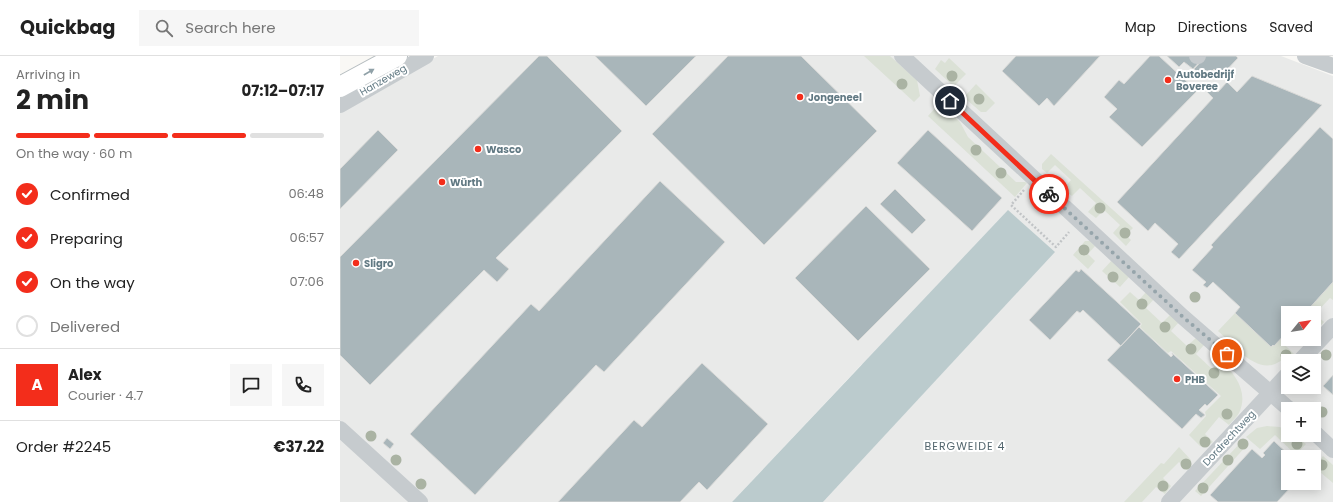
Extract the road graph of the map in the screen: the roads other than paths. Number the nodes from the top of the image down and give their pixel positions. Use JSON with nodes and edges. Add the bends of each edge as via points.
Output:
{"nodes":[{"id":1,"x":397,"y":56,"type":"edge"},
{"id":2,"x":426,"y":56,"type":"edge"},
{"id":3,"x":902,"y":56,"type":"edge"},
{"id":4,"x":1305,"y":56,"type":"edge"},
{"id":5,"x":1333,"y":66,"type":"edge"},
{"id":6,"x":340,"y":87,"type":"edge"},
{"id":7,"x":340,"y":105,"type":"edge"},
{"id":8,"x":1333,"y":326,"type":"edge"},
{"id":9,"x":1307,"y":354,"type":"edge"},
{"id":10,"x":1281,"y":381,"type":"edge"},
{"id":11,"x":1271,"y":392,"type":"junction"},
{"id":12,"x":1282,"y":402,"type":"edge"},
{"id":13,"x":340,"y":430,"type":"edge"},
{"id":14,"x":1321,"y":439,"type":"edge"},
{"id":15,"x":1333,"y":450,"type":"edge"},
{"id":16,"x":420,"y":502,"type":"edge"},
{"id":17,"x":1170,"y":502,"type":"edge"}],
"edges":[{"from":6,"to":1,"type":"main road","name":"Hanzeweg","one_way":true},
{"from":2,"to":7,"type":"street","name":"Hanzeweg"},
{"from":3,"to":11,"type":"street","via":[[1183,317]]},
{"from":4,"to":5,"type":"street"},
{"from":8,"to":9,"type":"street"},
{"from":10,"to":11,"type":"street","name":"Dordrechtweg"},
{"from":11,"to":12,"type":"street"},
{"from":11,"to":17,"type":"street","name":"Dordrechtweg"},
{"from":13,"to":16,"type":"street"},
{"from":14,"to":15,"type":"street"}]}
